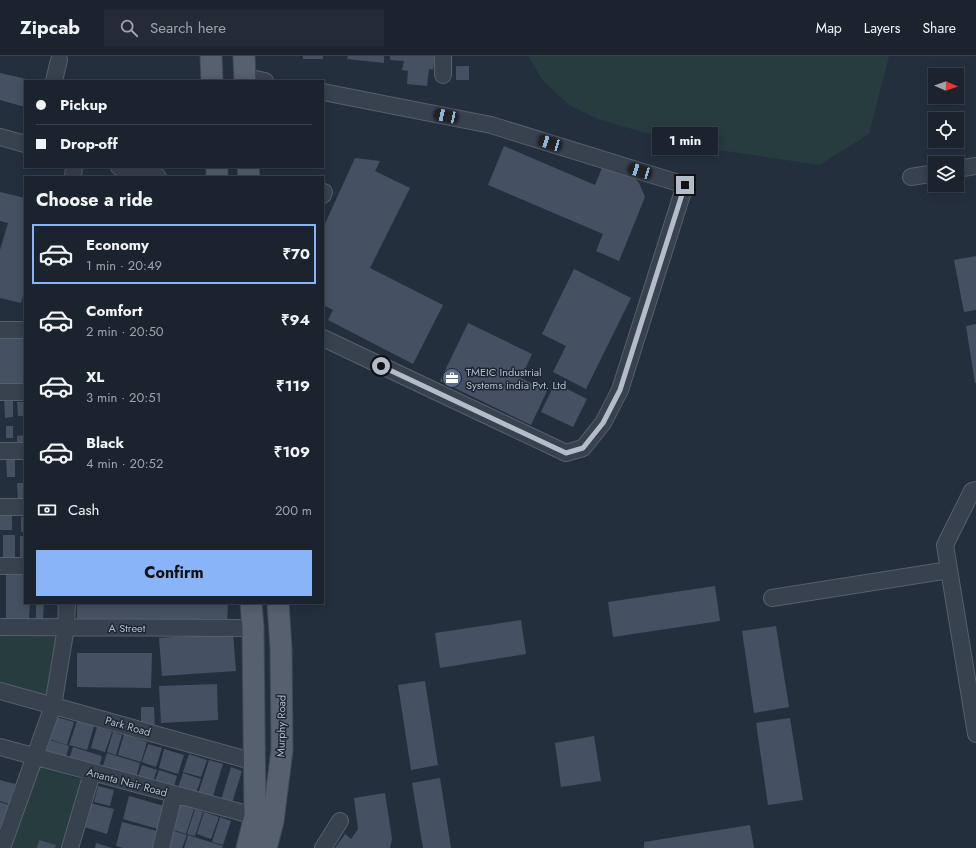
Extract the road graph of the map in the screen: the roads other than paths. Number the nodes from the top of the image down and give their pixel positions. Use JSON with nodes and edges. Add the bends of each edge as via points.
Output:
{"nodes":[{"id":1,"x":211,"y":56,"type":"edge"},
{"id":2,"x":244,"y":56,"type":"edge"},
{"id":3,"x":443,"y":56,"type":"edge"},
{"id":4,"x":59,"y":60,"type":"dead end"},
{"id":5,"x":443,"y":75,"type":"dead end"},
{"id":6,"x":54,"y":80,"type":"edge"},
{"id":7,"x":212,"y":80,"type":"edge"},
{"id":8,"x":252,"y":80,"type":"edge"},
{"id":9,"x":324,"y":92,"type":"edge"},
{"id":10,"x":0,"y":137,"type":"edge"},
{"id":11,"x":24,"y":144,"type":"edge"},
{"id":12,"x":976,"y":166,"type":"edge"},
{"id":13,"x":123,"y":168,"type":"edge"},
{"id":14,"x":964,"y":168,"type":"edge"},
{"id":15,"x":928,"y":174,"type":"edge"},
{"id":16,"x":154,"y":176,"type":"edge"},
{"id":17,"x":911,"y":177,"type":"dead end"},
{"id":18,"x":0,"y":330,"type":"edge"},
{"id":19,"x":24,"y":330,"type":"edge"},
{"id":20,"x":324,"y":338,"type":"edge"},
{"id":21,"x":0,"y":392,"type":"edge"},
{"id":22,"x":24,"y":392,"type":"edge"},
{"id":23,"x":0,"y":451,"type":"edge"},
{"id":24,"x":24,"y":451,"type":"edge"},
{"id":25,"x":976,"y":490,"type":"edge"},
{"id":26,"x":0,"y":507,"type":"edge"},
{"id":27,"x":24,"y":507,"type":"edge"},
{"id":28,"x":0,"y":566,"type":"edge"},
{"id":29,"x":24,"y":566,"type":"edge"},
{"id":30,"x":949,"y":570,"type":"junction"},
{"id":31,"x":772,"y":598,"type":"dead end"},
{"id":32,"x":67,"y":604,"type":"edge"},
{"id":33,"x":251,"y":604,"type":"edge"},
{"id":34,"x":278,"y":604,"type":"edge"},
{"id":35,"x":0,"y":627,"type":"edge"},
{"id":36,"x":66,"y":628,"type":"junction"},
{"id":37,"x":253,"y":628,"type":"junction"},
{"id":38,"x":0,"y":691,"type":"edge"},
{"id":39,"x":53,"y":706,"type":"junction"},
{"id":40,"x":976,"y":734,"type":"edge"},
{"id":41,"x":0,"y":747,"type":"edge"},
{"id":42,"x":35,"y":757,"type":"junction"},
{"id":43,"x":255,"y":762,"type":"junction"},
{"id":44,"x":92,"y":773,"type":"junction"},
{"id":45,"x":174,"y":795,"type":"junction"},
{"id":46,"x":255,"y":816,"type":"junction"},
{"id":47,"x":340,"y":821,"type":"dead end"},
{"id":48,"x":2,"y":848,"type":"edge"},
{"id":49,"x":70,"y":848,"type":"edge"},
{"id":50,"x":161,"y":848,"type":"edge"},
{"id":51,"x":247,"y":848,"type":"edge"},
{"id":52,"x":266,"y":848,"type":"edge"},
{"id":53,"x":323,"y":848,"type":"edge"}],
"edges":[{"from":1,"to":7,"type":"main road"},
{"from":2,"to":8,"type":"main road"},
{"from":3,"to":5,"type":"street"},
{"from":4,"to":6,"type":"street"},
{"from":9,"to":20,"type":"street","via":[[491,125],[685,185],[620,390],[603,423],[583,448],[566,453]]},
{"from":10,"to":11,"type":"street"},
{"from":12,"to":14,"type":"street"},
{"from":13,"to":16,"type":"street"},
{"from":15,"to":17,"type":"street"},
{"from":18,"to":19,"type":"street"},
{"from":21,"to":22,"type":"street"},
{"from":23,"to":24,"type":"street"},
{"from":25,"to":30,"type":"street","via":[[972,491],[945,545]]},
{"from":26,"to":27,"type":"street"},
{"from":28,"to":29,"type":"street"},
{"from":30,"to":31,"type":"street"},
{"from":30,"to":40,"type":"street"},
{"from":32,"to":36,"type":"street"},
{"from":33,"to":37,"type":"main road"},
{"from":34,"to":52,"type":"main road","name":"Murphy Road","via":[[282,750],[273,821]]},
{"from":35,"to":36,"type":"street","name":"A Street"},
{"from":36,"to":37,"type":"street","name":"A Street"},
{"from":36,"to":39,"type":"street"},
{"from":37,"to":43,"type":"main road"},
{"from":38,"to":39,"type":"street","name":"Park Road"},
{"from":39,"to":42,"type":"street"},
{"from":39,"to":43,"type":"street","name":"Park Road"},
{"from":41,"to":42,"type":"street","name":"Ananta Nair Road"},
{"from":42,"to":44,"type":"street","name":"Ananta Nair Road"},
{"from":42,"to":48,"type":"street"},
{"from":43,"to":46,"type":"main road"},
{"from":44,"to":45,"type":"street","name":"Ananta Nair Road"},
{"from":44,"to":49,"type":"street"},
{"from":45,"to":46,"type":"street","name":"Ananta Nair Road"},
{"from":45,"to":50,"type":"street"},
{"from":46,"to":51,"type":"main road"},
{"from":47,"to":53,"type":"street"}]}
